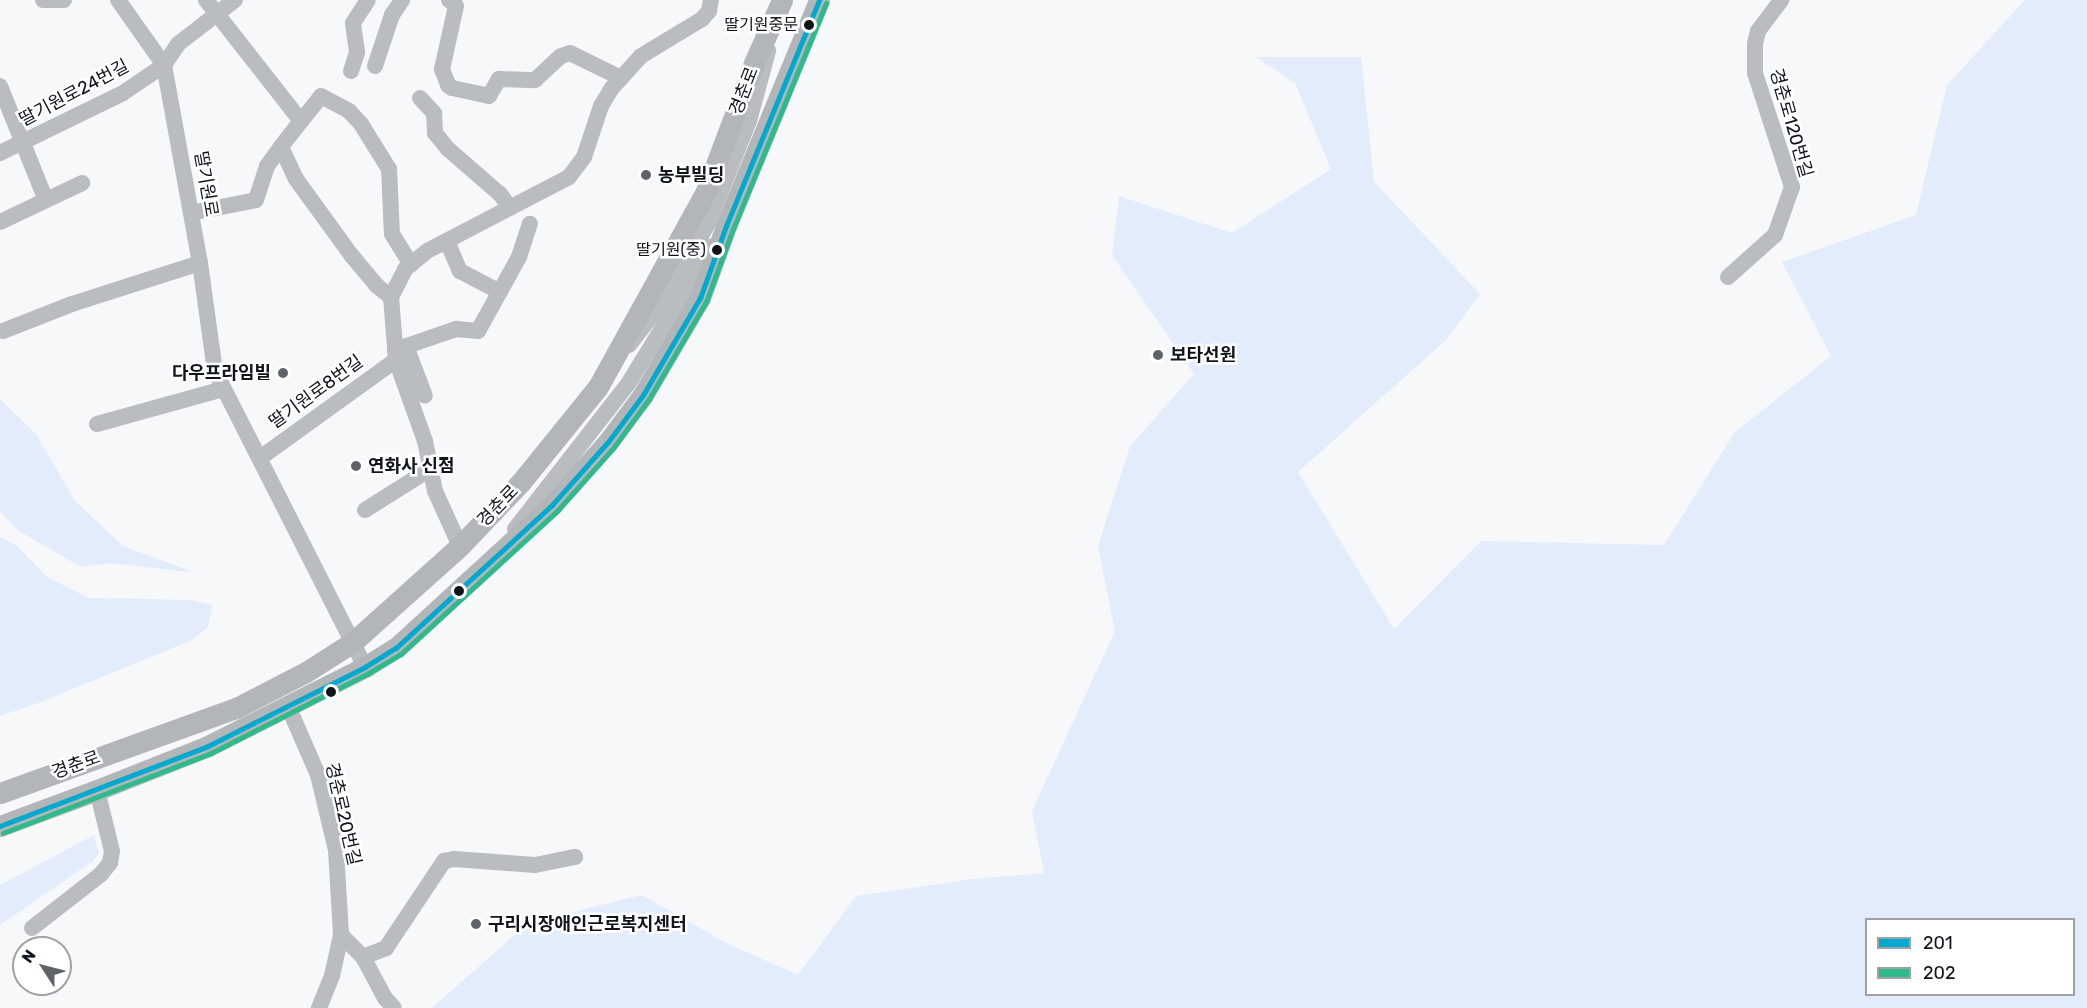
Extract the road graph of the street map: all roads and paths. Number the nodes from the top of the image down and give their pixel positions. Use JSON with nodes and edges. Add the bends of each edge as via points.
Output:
{"nodes":[{"id":1,"x":43,"y":0,"type":"edge"},
{"id":2,"x":64,"y":0,"type":"edge"},
{"id":3,"x":117,"y":0,"type":"edge"},
{"id":4,"x":206,"y":0,"type":"edge"},
{"id":5,"x":235,"y":0,"type":"edge"},
{"id":6,"x":368,"y":0,"type":"edge"},
{"id":7,"x":402,"y":0,"type":"edge"},
{"id":8,"x":449,"y":0,"type":"edge"},
{"id":9,"x":711,"y":0,"type":"edge"},
{"id":10,"x":819,"y":0,"type":"edge"},
{"id":11,"x":1781,"y":0,"type":"edge"},
{"id":12,"x":782,"y":2,"type":"edge"},
{"id":13,"x":216,"y":15,"type":"junction"},
{"id":14,"x":164,"y":65,"type":"junction"},
{"id":15,"x":375,"y":66,"type":"dead end"},
{"id":16,"x":351,"y":71,"type":"dead end"},
{"id":17,"x":621,"y":78,"type":"junction"},
{"id":18,"x":0,"y":86,"type":"edge"},
{"id":19,"x":420,"y":98,"type":"dead end"},
{"id":20,"x":301,"y":121,"type":"junction"},
{"id":21,"x":24,"y":141,"type":"junction"},
{"id":22,"x":281,"y":147,"type":"junction"},
{"id":23,"x":0,"y":153,"type":"edge"},
{"id":24,"x":82,"y":183,"type":"dead end"},
{"id":25,"x":45,"y":198,"type":"junction"},
{"id":26,"x":510,"y":208,"type":"junction"},
{"id":27,"x":191,"y":213,"type":"junction"},
{"id":28,"x":0,"y":222,"type":"edge"},
{"id":29,"x":530,"y":224,"type":"dead end"},
{"id":30,"x":447,"y":241,"type":"junction"},
{"id":31,"x":200,"y":263,"type":"junction"},
{"id":32,"x":411,"y":264,"type":"junction"},
{"id":33,"x":1728,"y":277,"type":"dead end"},
{"id":34,"x":500,"y":292,"type":"junction"},
{"id":35,"x":391,"y":297,"type":"junction"},
{"id":36,"x":3,"y":331,"type":"dead end"},
{"id":37,"x":399,"y":352,"type":"junction"},
{"id":38,"x":223,"y":389,"type":"junction"},
{"id":39,"x":425,"y":396,"type":"dead end"},
{"id":40,"x":98,"y":424,"type":"dead end"},
{"id":41,"x":260,"y":458,"type":"junction"},
{"id":42,"x":430,"y":469,"type":"junction"},
{"id":43,"x":365,"y":510,"type":"dead end"},
{"id":44,"x":460,"y":546,"type":"junction"},
{"id":45,"x":353,"y":642,"type":"junction"},
{"id":46,"x":365,"y":667,"type":"junction"},
{"id":47,"x":288,"y":706,"type":"junction"},
{"id":48,"x":98,"y":790,"type":"junction"},
{"id":49,"x":0,"y":794,"type":"edge"},
{"id":50,"x":0,"y":826,"type":"edge"},
{"id":51,"x":575,"y":857,"type":"dead end"},
{"id":52,"x":32,"y":928,"type":"dead end"},
{"id":53,"x":341,"y":935,"type":"junction"},
{"id":54,"x":363,"y":957,"type":"junction"},
{"id":55,"x":319,"y":1008,"type":"edge"},
{"id":56,"x":394,"y":1008,"type":"edge"}],
"edges":[{"from":1,"to":2,"type":"street"},
{"from":3,"to":14,"type":"street","name":"딸기원로"},
{"from":4,"to":13,"type":"street"},
{"from":5,"to":13,"type":"street","name":"딸기원로24번길"},
{"from":6,"to":16,"type":"street","via":[[353,22],[357,48]]},
{"from":7,"to":15,"type":"street","via":[[392,15]]},
{"from":8,"to":17,"type":"street","via":[[456,6],[442,69],[452,88],[489,96],[499,79],[535,80],[561,56],[570,53]]},
{"from":9,"to":17,"type":"street","via":[[702,19],[648,51]]},
{"from":10,"to":46,"type":"main road","name":"경춘로","via":[[700,298],[643,395],[552,505],[396,648]]},
{"from":11,"to":33,"type":"street","name":"경춘로120번길","via":[[1758,31],[1755,73],[1792,187],[1775,235]]},
{"from":12,"to":44,"type":"main road","name":"경춘로","via":[[754,63],[706,191],[598,387],[520,482]]},
{"from":13,"to":14,"type":"street","name":"딸기원로24번길","via":[[178,44]]},
{"from":13,"to":20,"type":"street"},
{"from":14,"to":21,"type":"street","name":"딸기원로24번길","via":[[123,93]]},
{"from":14,"to":27,"type":"street","name":"딸기원로"},
{"from":17,"to":26,"type":"street","via":[[601,106],[587,150],[575,171]]},
{"from":18,"to":21,"type":"street"},
{"from":19,"to":26,"type":"street","via":[[434,113],[435,133],[448,149],[500,194]]},
{"from":20,"to":22,"type":"street"},
{"from":20,"to":32,"type":"street","via":[[321,96],[349,111],[361,124],[389,169],[392,234]]},
{"from":21,"to":23,"type":"street","name":"딸기원로24번길"},
{"from":21,"to":25,"type":"street"},
{"from":22,"to":27,"type":"street","via":[[267,166],[256,200]]},
{"from":22,"to":35,"type":"street","via":[[296,179],[323,219],[376,285]]},
{"from":24,"to":25,"type":"street"},
{"from":25,"to":28,"type":"street"},
{"from":26,"to":30,"type":"street"},
{"from":27,"to":31,"type":"street","name":"딸기원로"},
{"from":29,"to":34,"type":"street","via":[[519,257]]},
{"from":30,"to":32,"type":"street"},
{"from":30,"to":34,"type":"street","via":[[458,268]]},
{"from":31,"to":36,"type":"street","via":[[72,304]]},
{"from":31,"to":38,"type":"street","name":"딸기원로","via":[[214,363]]},
{"from":32,"to":35,"type":"street","via":[[397,281]]},
{"from":34,"to":37,"type":"street","name":"딸기원로8번길","via":[[478,330],[456,329]]},
{"from":35,"to":37,"type":"street"},
{"from":37,"to":39,"type":"street"},
{"from":37,"to":41,"type":"street","name":"딸기원로8번길"},
{"from":37,"to":42,"type":"street"},
{"from":38,"to":40,"type":"street"},
{"from":38,"to":41,"type":"street","name":"딸기원로"},
{"from":41,"to":45,"type":"street","name":"딸기원로"},
{"from":42,"to":43,"type":"street"},
{"from":42,"to":44,"type":"street","via":[[435,491]]},
{"from":44,"to":45,"type":"main road","name":"경춘로"},
{"from":45,"to":46,"type":"street","name":"딸기원로"},
{"from":45,"to":49,"type":"main road","name":"경춘로","via":[[306,672],[236,708]]},
{"from":46,"to":47,"type":"main road","name":"경춘로"},
{"from":47,"to":48,"type":"main road","name":"경춘로","via":[[208,746]]},
{"from":47,"to":53,"type":"street","name":"경춘로20번길","via":[[318,775],[336,850]]},
{"from":48,"to":50,"type":"main road","name":"경춘로"},
{"from":48,"to":52,"type":"street","via":[[112,851],[110,863]]},
{"from":51,"to":54,"type":"street","via":[[535,865],[444,861],[386,948]]},
{"from":53,"to":54,"type":"street"},
{"from":53,"to":55,"type":"street","name":"경춘로20번길","via":[[332,976]]},
{"from":54,"to":56,"type":"street"}]}
